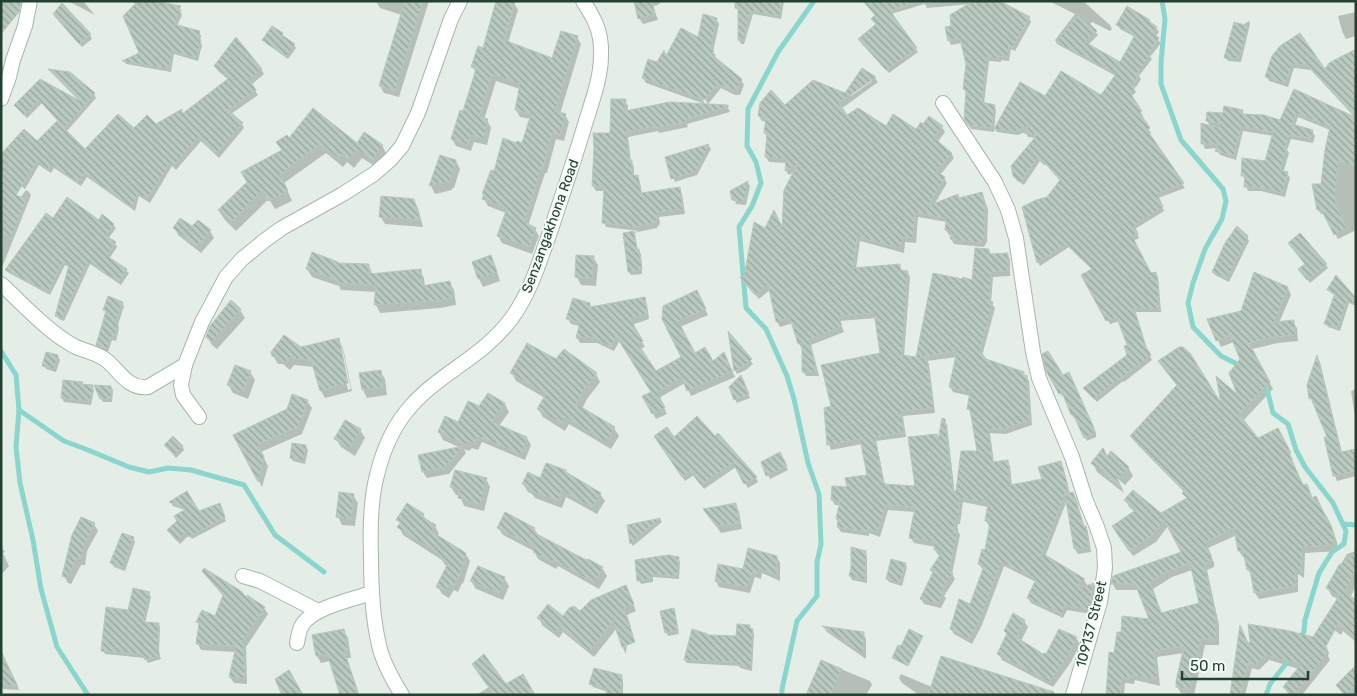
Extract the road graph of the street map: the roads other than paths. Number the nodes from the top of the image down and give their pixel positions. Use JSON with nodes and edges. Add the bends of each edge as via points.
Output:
{"nodes":[{"id":1,"x":30,"y":1,"type":"edge"},
{"id":2,"x":460,"y":1,"type":"edge"},
{"id":3,"x":583,"y":1,"type":"edge"},
{"id":4,"x":1,"y":99,"type":"edge"},
{"id":5,"x":943,"y":103,"type":"dead end"},
{"id":6,"x":1,"y":284,"type":"edge"},
{"id":7,"x":185,"y":365,"type":"junction"},
{"id":8,"x":199,"y":417,"type":"dead end"},
{"id":9,"x":243,"y":576,"type":"dead end"},
{"id":10,"x":372,"y":593,"type":"junction"},
{"id":11,"x":318,"y":611,"type":"junction"},
{"id":12,"x":297,"y":643,"type":"dead end"},
{"id":13,"x":402,"y":695,"type":"edge"},
{"id":14,"x":1073,"y":695,"type":"edge"}],
"edges":[{"from":1,"to":4,"type":"street","via":[[26,26]]},
{"from":2,"to":7,"type":"street","via":[[418,113],[402,146],[374,174],[282,228],[242,259],[215,294]]},
{"from":3,"to":10,"type":"street","name":"Senzangakhona Road","via":[[601,38],[598,79],[534,278],[505,326],[477,354],[421,396],[392,434],[377,475],[372,508]]},
{"from":5,"to":14,"type":"street","name":"109137 Street","via":[[995,182],[1008,210],[1016,238],[1039,378],[1072,457],[1104,548],[1100,602]]},
{"from":6,"to":7,"type":"street","via":[[56,333],[74,346],[105,359],[128,382],[148,388]]},
{"from":7,"to":8,"type":"street","via":[[181,385],[183,395]]},
{"from":9,"to":11,"type":"street","via":[[260,581]]},
{"from":10,"to":11,"type":"street"},
{"from":10,"to":13,"type":"street","name":"Senzangakhona Road","via":[[379,647]]},
{"from":11,"to":12,"type":"street","via":[[307,618]]}]}
